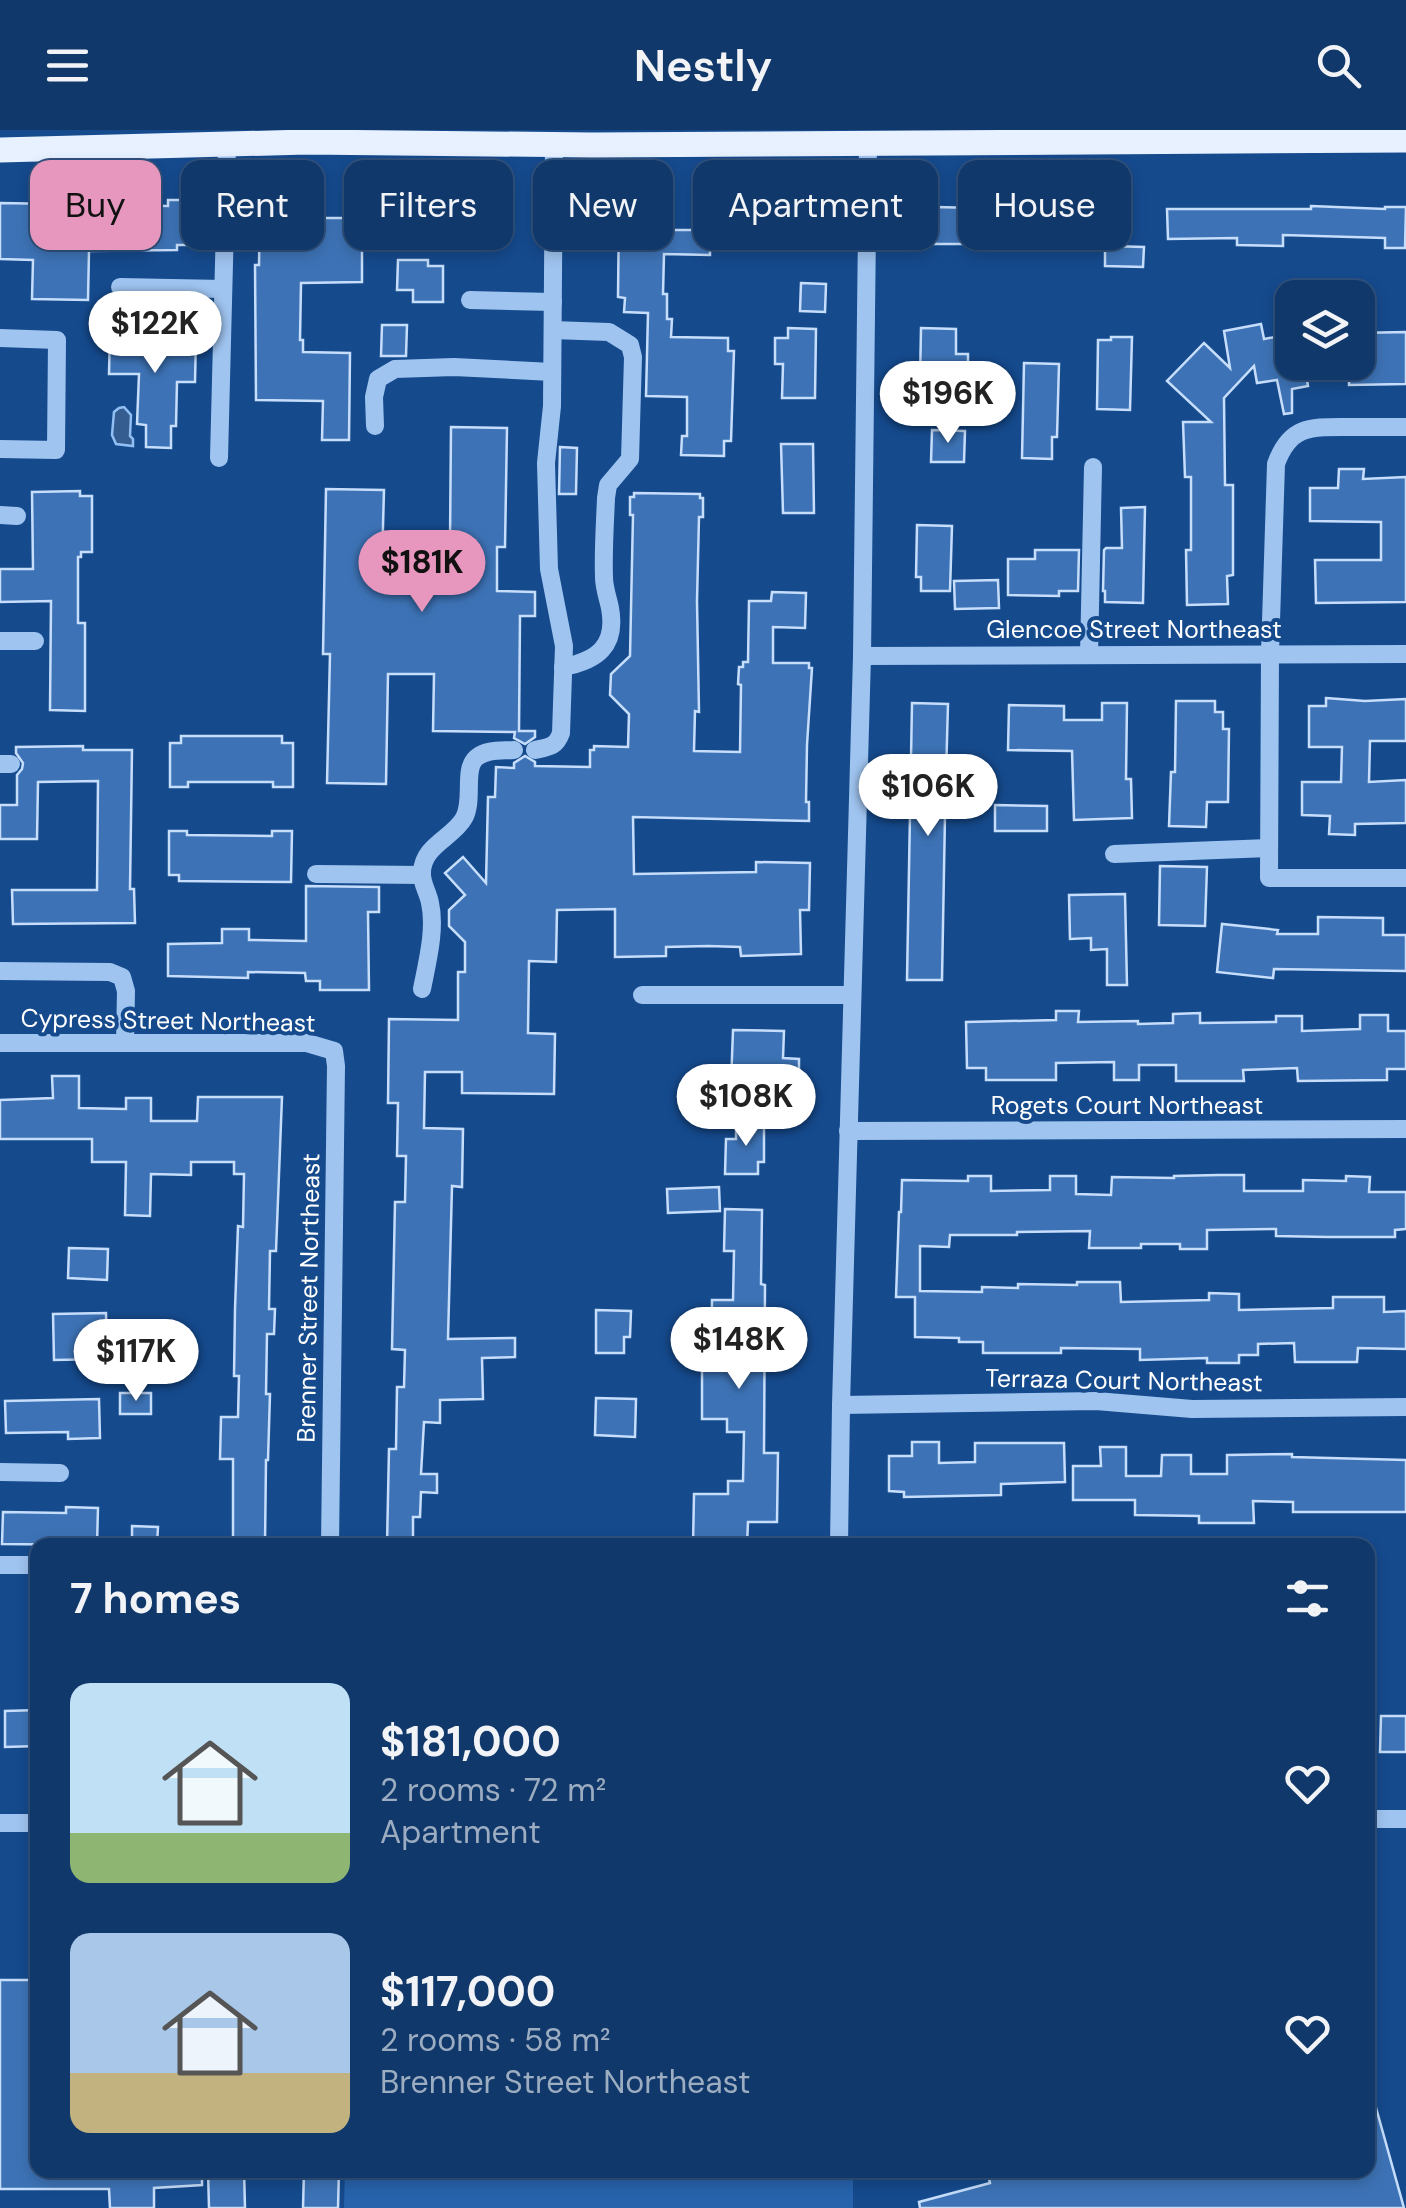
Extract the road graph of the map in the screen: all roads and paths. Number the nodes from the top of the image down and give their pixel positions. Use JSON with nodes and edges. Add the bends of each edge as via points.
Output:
{"nodes":[{"id":1,"x":434,"y":137,"type":"edge"},
{"id":2,"x":745,"y":137,"type":"edge"},
{"id":3,"x":593,"y":138,"type":"edge"},
{"id":4,"x":1406,"y":140,"type":"edge"},
{"id":5,"x":868,"y":143,"type":"junction"},
{"id":6,"x":554,"y":144,"type":"junction"},
{"id":7,"x":227,"y":146,"type":"junction"},
{"id":8,"x":0,"y":150,"type":"edge"},
{"id":9,"x":120,"y":287,"type":"dead end"},
{"id":10,"x":224,"y":290,"type":"junction"},
{"id":11,"x":470,"y":300,"type":"dead end"},
{"id":12,"x":554,"y":302,"type":"junction"},
{"id":13,"x":552,"y":330,"type":"junction"},
{"id":14,"x":0,"y":338,"type":"edge"},
{"id":15,"x":552,"y":372,"type":"junction"},
{"id":16,"x":375,"y":426,"type":"dead end"},
{"id":17,"x":1406,"y":427,"type":"edge"},
{"id":18,"x":0,"y":449,"type":"edge"},
{"id":19,"x":219,"y":458,"type":"dead end"},
{"id":20,"x":1093,"y":468,"type":"dead end"},
{"id":21,"x":0,"y":641,"type":"edge"},
{"id":22,"x":34,"y":641,"type":"dead end"},
{"id":23,"x":1090,"y":654,"type":"junction"},
{"id":24,"x":1270,"y":654,"type":"junction"},
{"id":25,"x":1406,"y":654,"type":"edge"},
{"id":26,"x":862,"y":656,"type":"junction"},
{"id":27,"x":564,"y":667,"type":"junction"},
{"id":28,"x":514,"y":750,"type":"dead end"},
{"id":29,"x":535,"y":750,"type":"dead end"},
{"id":30,"x":1269,"y":848,"type":"junction"},
{"id":31,"x":1114,"y":854,"type":"dead end"},
{"id":32,"x":316,"y":874,"type":"dead end"},
{"id":33,"x":422,"y":876,"type":"junction"},
{"id":34,"x":1406,"y":878,"type":"edge"},
{"id":35,"x":0,"y":972,"type":"edge"},
{"id":36,"x":422,"y":989,"type":"dead end"},
{"id":37,"x":642,"y":995,"type":"dead end"},
{"id":38,"x":852,"y":995,"type":"junction"},
{"id":39,"x":0,"y":1043,"type":"edge"},
{"id":40,"x":125,"y":1043,"type":"junction"},
{"id":41,"x":334,"y":1051,"type":"joint"},
{"id":42,"x":1406,"y":1129,"type":"edge"},
{"id":43,"x":848,"y":1131,"type":"junction"},
{"id":44,"x":841,"y":1405,"type":"junction"},
{"id":45,"x":1406,"y":1407,"type":"edge"},
{"id":46,"x":0,"y":1472,"type":"edge"},
{"id":47,"x":60,"y":1472,"type":"dead end"},
{"id":48,"x":330,"y":1538,"type":"edge"},
{"id":49,"x":839,"y":1538,"type":"edge"},
{"id":50,"x":30,"y":1564,"type":"edge"},
{"id":51,"x":0,"y":1565,"type":"edge"},
{"id":52,"x":1406,"y":1818,"type":"edge"},
{"id":53,"x":1375,"y":1819,"type":"edge"},
{"id":54,"x":0,"y":1823,"type":"edge"},
{"id":55,"x":30,"y":1823,"type":"edge"}],
"edges":[{"from":1,"to":6,"type":"main road"},
{"from":1,"to":7,"type":"main road"},
{"from":2,"to":3,"type":"main road"},
{"from":2,"to":5,"type":"main road"},
{"from":3,"to":6,"type":"main road"},
{"from":4,"to":5,"type":"main road"},
{"from":5,"to":26,"type":"street"},
{"from":6,"to":12,"type":"street"},
{"from":7,"to":8,"type":"main road"},
{"from":7,"to":10,"type":"street"},
{"from":9,"to":10,"type":"street"},
{"from":10,"to":19,"type":"street"},
{"from":11,"to":12,"type":"street"},
{"from":12,"to":13,"type":"street"},
{"from":13,"to":15,"type":"street"},
{"from":13,"to":27,"type":"street","via":[[610,332],[630,345],[633,357],[630,460],[606,498],[610,636],[592,659]]},
{"from":14,"to":18,"type":"street","via":[[57,340],[56,450]]},
{"from":15,"to":16,"type":"street","via":[[395,369],[378,379]]},
{"from":15,"to":27,"type":"street","via":[[549,569]]},
{"from":17,"to":24,"type":"street","via":[[1311,427],[1282,447],[1276,464]]},
{"from":20,"to":23,"type":"street"},
{"from":21,"to":22,"type":"street"},
{"from":23,"to":24,"type":"street","name":"Glencoe Street Northeast"},
{"from":23,"to":26,"type":"street","name":"Glencoe Street Northeast"},
{"from":24,"to":25,"type":"street","name":"Glencoe Street Northeast"},
{"from":24,"to":30,"type":"street"},
{"from":26,"to":38,"type":"street"},
{"from":27,"to":29,"type":"street","via":[[558,742]]},
{"from":28,"to":33,"type":"street","via":[[476,758],[468,810],[431,850]]},
{"from":30,"to":31,"type":"street"},
{"from":30,"to":34,"type":"street","via":[[1269,878]]},
{"from":32,"to":33,"type":"street"},
{"from":33,"to":36,"type":"street","via":[[430,904]]},
{"from":35,"to":40,"type":"street","via":[[122,977]]},
{"from":37,"to":38,"type":"street"},
{"from":38,"to":43,"type":"street"},
{"from":39,"to":40,"type":"street","name":"Cypress Street Northeast"},
{"from":40,"to":41,"type":"street","name":"Cypress Street Northeast","via":[[308,1043]]},
{"from":41,"to":48,"type":"street","name":"Brenner Street Northeast"},
{"from":42,"to":43,"type":"street","name":"Rogets Court Northeast"},
{"from":43,"to":44,"type":"street"},
{"from":44,"to":45,"type":"street","name":"Terraza Court Northeast","via":[[1096,1400],[1179,1409]]},
{"from":44,"to":49,"type":"street"},
{"from":46,"to":47,"type":"street"},
{"from":50,"to":51,"type":"street"},
{"from":52,"to":53,"type":"street"},
{"from":54,"to":55,"type":"street"}]}
